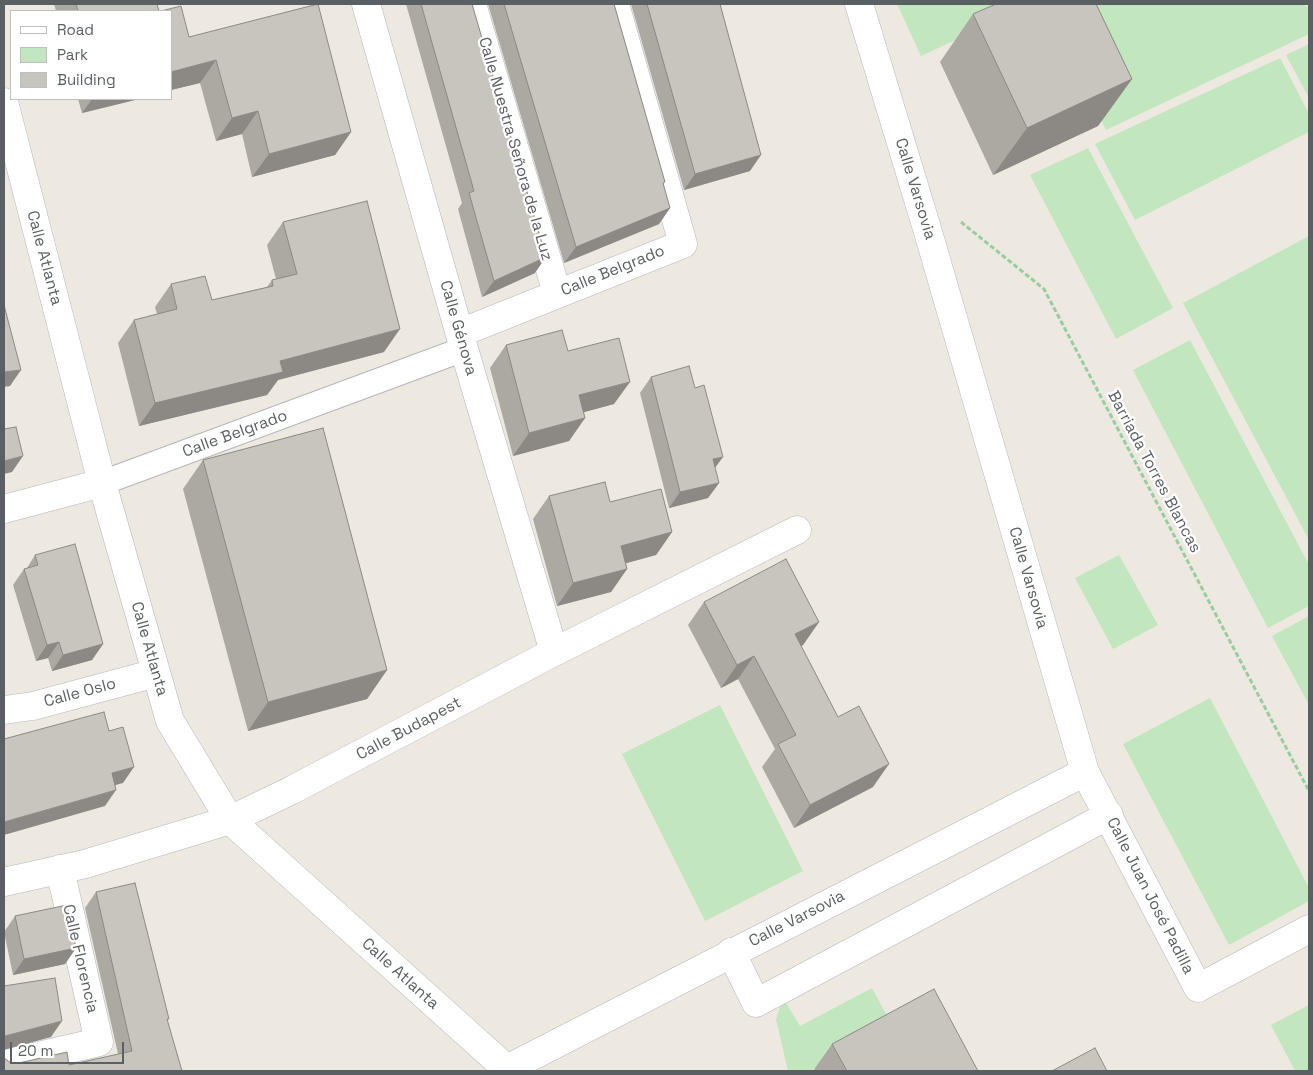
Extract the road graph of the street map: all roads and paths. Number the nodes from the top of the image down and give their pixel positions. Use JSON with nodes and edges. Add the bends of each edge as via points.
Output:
{"nodes":[{"id":1,"x":366,"y":4,"type":"edge"},
{"id":2,"x":472,"y":4,"type":"edge"},
{"id":3,"x":615,"y":4,"type":"edge"},
{"id":4,"x":859,"y":4,"type":"edge"},
{"id":5,"x":4,"y":102,"type":"edge"},
{"id":6,"x":928,"y":232,"type":"junction"},
{"id":7,"x":557,"y":294,"type":"junction"},
{"id":8,"x":462,"y":341,"type":"junction"},
{"id":9,"x":102,"y":483,"type":"junction"},
{"id":10,"x":4,"y":509,"type":"edge"},
{"id":11,"x":797,"y":530,"type":"dead end"},
{"id":12,"x":554,"y":652,"type":"junction"},
{"id":13,"x":156,"y":673,"type":"junction"},
{"id":14,"x":4,"y":710,"type":"edge"},
{"id":15,"x":1085,"y":772,"type":"junction"},
{"id":16,"x":1309,"y":791,"type":"edge"},
{"id":17,"x":1109,"y":815,"type":"junction"},
{"id":18,"x":230,"y":820,"type":"junction"},
{"id":19,"x":60,"y":869,"type":"junction"},
{"id":20,"x":4,"y":882,"type":"edge"},
{"id":21,"x":1309,"y":930,"type":"edge"},
{"id":22,"x":731,"y":952,"type":"junction"},
{"id":23,"x":4,"y":1064,"type":"edge"},
{"id":24,"x":506,"y":1071,"type":"edge"}],
"edges":[{"from":1,"to":8,"type":"street","name":"Calle Génova"},
{"from":2,"to":7,"type":"street","name":"Calle Nuestra Señora de la Luz"},
{"from":3,"to":7,"type":"street","name":"Calle Belgrado","via":[[683,244]]},
{"from":4,"to":6,"type":"street","name":"Calle Varsovia"},
{"from":5,"to":9,"type":"street","name":"Calle Atlanta"},
{"from":6,"to":15,"type":"street","name":"Calle Varsovia"},
{"from":6,"to":16,"type":"path","name":"Barriada Torres Blancas","via":[[960,220],[1044,289]]},
{"from":7,"to":8,"type":"street","name":"Calle Belgrado"},
{"from":8,"to":9,"type":"street","name":"Calle Belgrado"},
{"from":8,"to":12,"type":"street","name":"Calle Génova"},
{"from":9,"to":10,"type":"street","name":"Calle Belgrado"},
{"from":9,"to":13,"type":"street","name":"Calle Atlanta"},
{"from":11,"to":12,"type":"street","name":"Calle Budapest"},
{"from":12,"to":18,"type":"street","name":"Calle Budapest"},
{"from":13,"to":14,"type":"street","name":"Calle Oslo","via":[[33,706]]},
{"from":13,"to":18,"type":"street","name":"Calle Atlanta","via":[[170,722]]},
{"from":15,"to":17,"type":"street","name":"Calle Juan José Padilla"},
{"from":15,"to":22,"type":"street","name":"Calle Varsovia"},
{"from":17,"to":21,"type":"street","name":"Calle Juan José Padilla","via":[[1198,988]]},
{"from":17,"to":22,"type":"street","name":"Calle Varsovia","via":[[756,1003]]},
{"from":18,"to":19,"type":"street","name":"Calle Budapest"},
{"from":18,"to":24,"type":"street","name":"Calle Atlanta"},
{"from":19,"to":20,"type":"street","name":"Calle Budapest"},
{"from":19,"to":23,"type":"street","name":"Calle Florencia","via":[[99,1042]]},
{"from":22,"to":24,"type":"street","name":"Calle Varsovia"}]}
